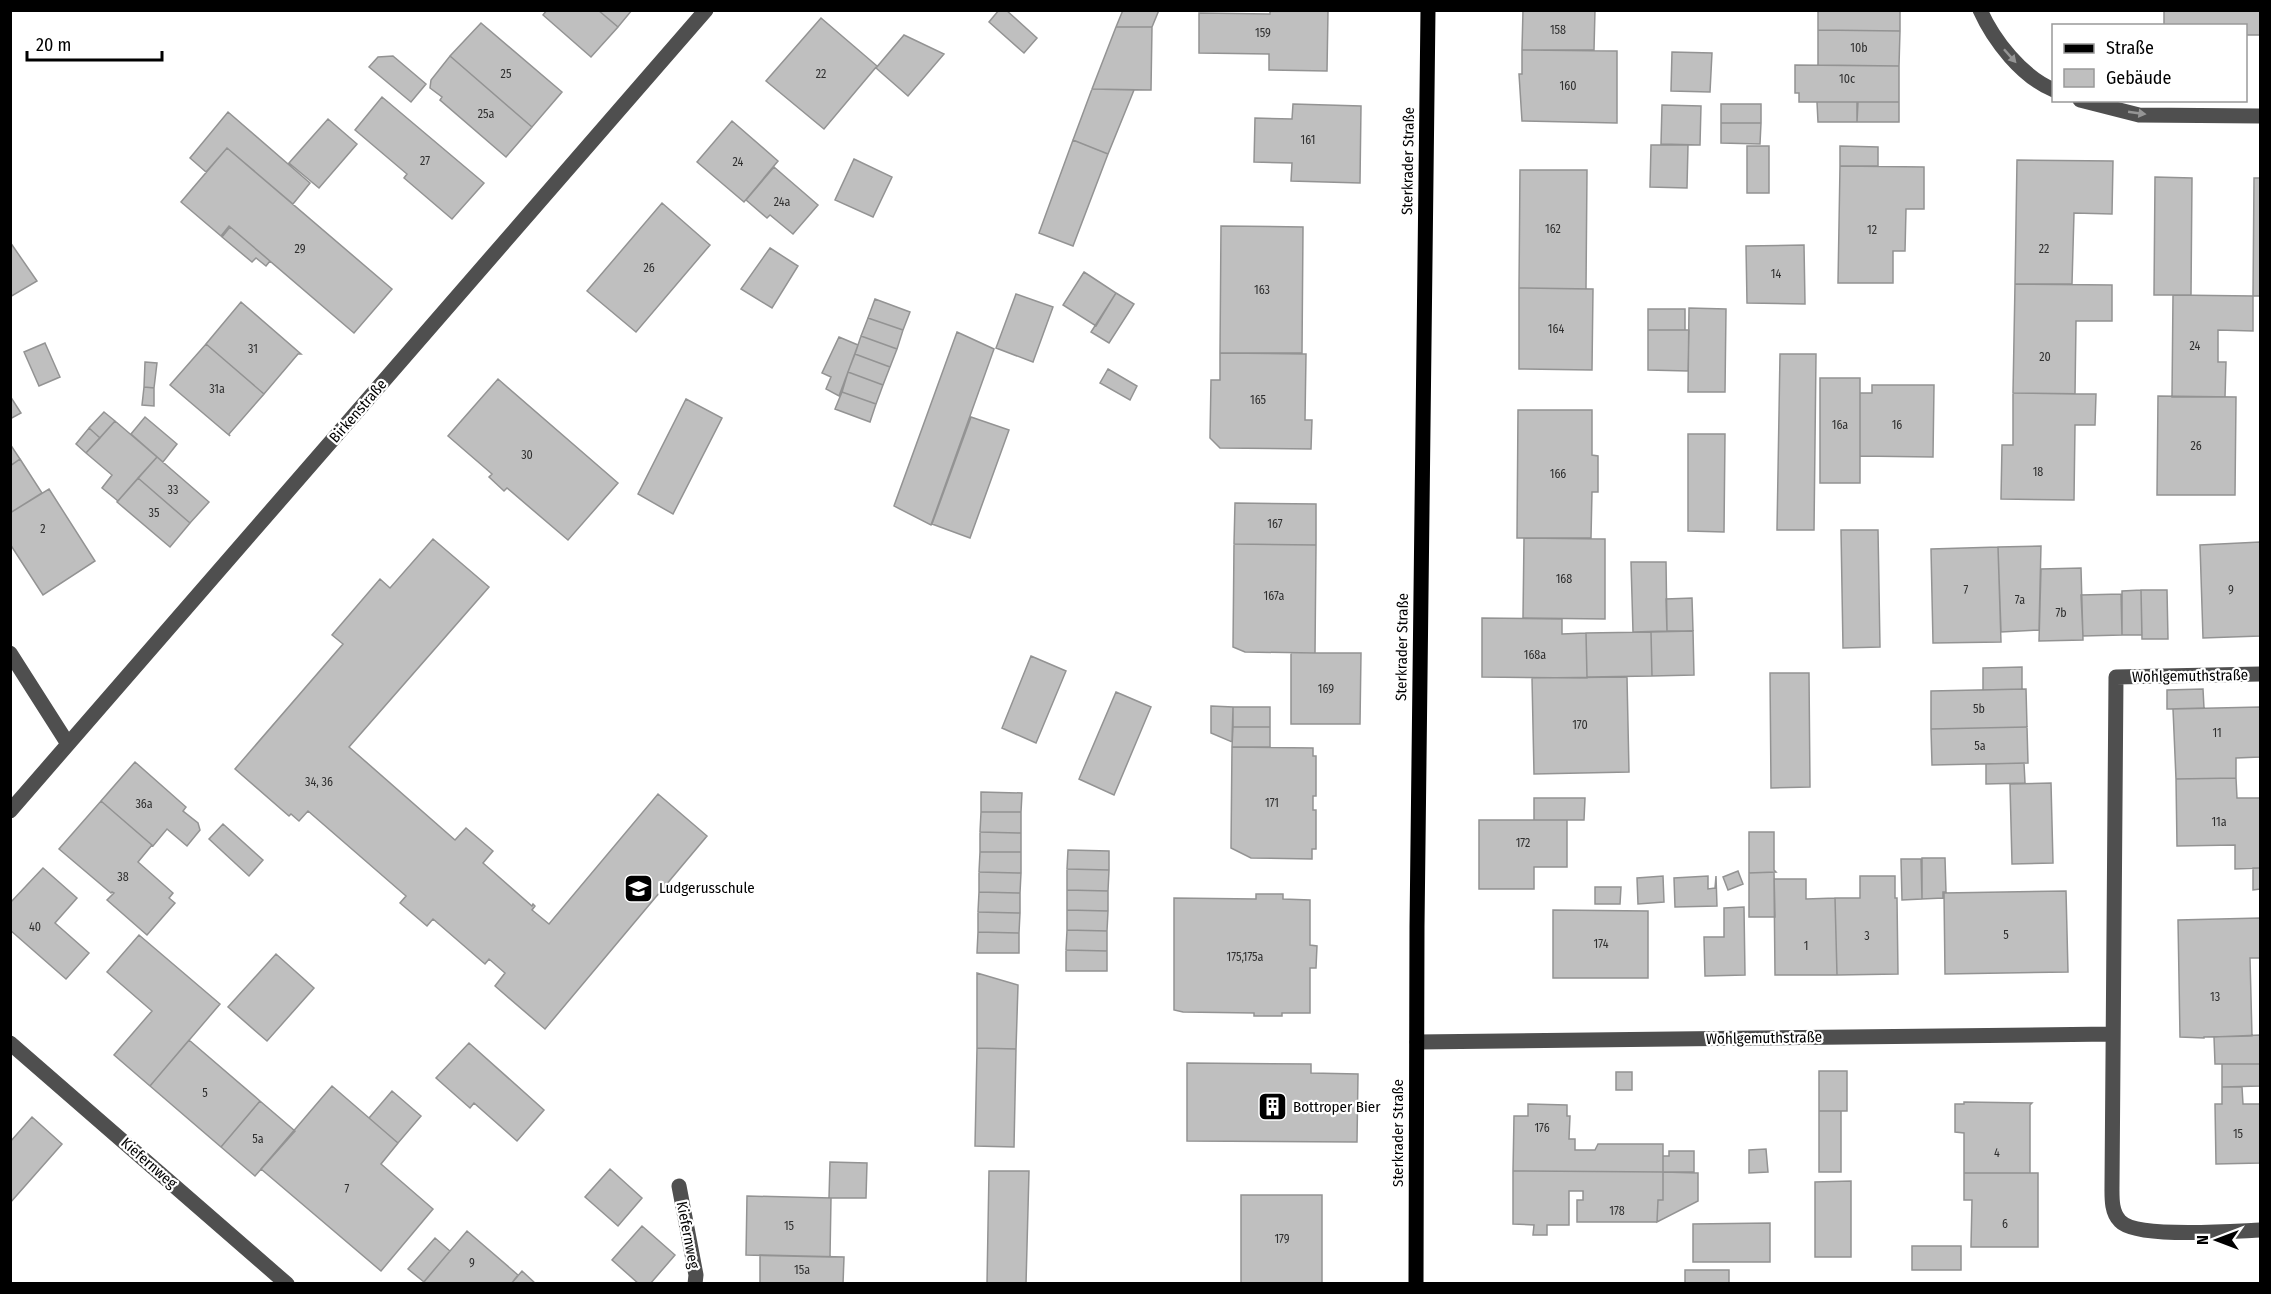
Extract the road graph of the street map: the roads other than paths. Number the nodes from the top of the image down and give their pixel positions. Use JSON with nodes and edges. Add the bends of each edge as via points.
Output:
{"nodes":[{"id":1,"x":706,"y":10,"type":"edge"},
{"id":2,"x":1428,"y":10,"type":"edge"},
{"id":3,"x":1980,"y":10,"type":"edge"},
{"id":4,"x":2052,"y":89,"type":"edge"},
{"id":5,"x":2088,"y":102,"type":"edge"},
{"id":6,"x":2260,"y":116,"type":"edge"},
{"id":7,"x":10,"y":653,"type":"edge"},
{"id":8,"x":2260,"y":674,"type":"edge"},
{"id":9,"x":68,"y":744,"type":"junction"},
{"id":10,"x":10,"y":811,"type":"edge"},
{"id":11,"x":2112,"y":1034,"type":"junction"},
{"id":12,"x":10,"y":1042,"type":"edge"},
{"id":13,"x":1417,"y":1042,"type":"junction"},
{"id":14,"x":679,"y":1186,"type":"dead end"},
{"id":15,"x":2260,"y":1230,"type":"edge"},
{"id":16,"x":287,"y":1284,"type":"edge"},
{"id":17,"x":696,"y":1284,"type":"edge"},
{"id":18,"x":1416,"y":1284,"type":"edge"}],
"edges":[{"from":1,"to":9,"type":"street","name":"Birkenstraße"},
{"from":2,"to":13,"type":"main road","name":"Sterkrader Straße"},
{"from":3,"to":4,"type":"street","one_way":true,"via":[[2009,57]]},
{"from":5,"to":6,"type":"street","one_way":true,"via":[[2139,115]]},
{"from":7,"to":9,"type":"street"},
{"from":8,"to":11,"type":"street","name":"Wohlgemuthstraße","via":[[2116,677]]},
{"from":9,"to":10,"type":"street","name":"Birkenstraße"},
{"from":11,"to":13,"type":"street","name":"Wohlgemuthstraße"},
{"from":11,"to":15,"type":"street","name":"Wohlgemuthstraße","via":[[2112,1206],[2119,1221],[2129,1227],[2161,1232]]},
{"from":12,"to":16,"type":"street","name":"Kiefernweg"},
{"from":13,"to":18,"type":"main road","name":"Sterkrader Straße"},
{"from":14,"to":17,"type":"street","name":"Kiefernweg"}]}
